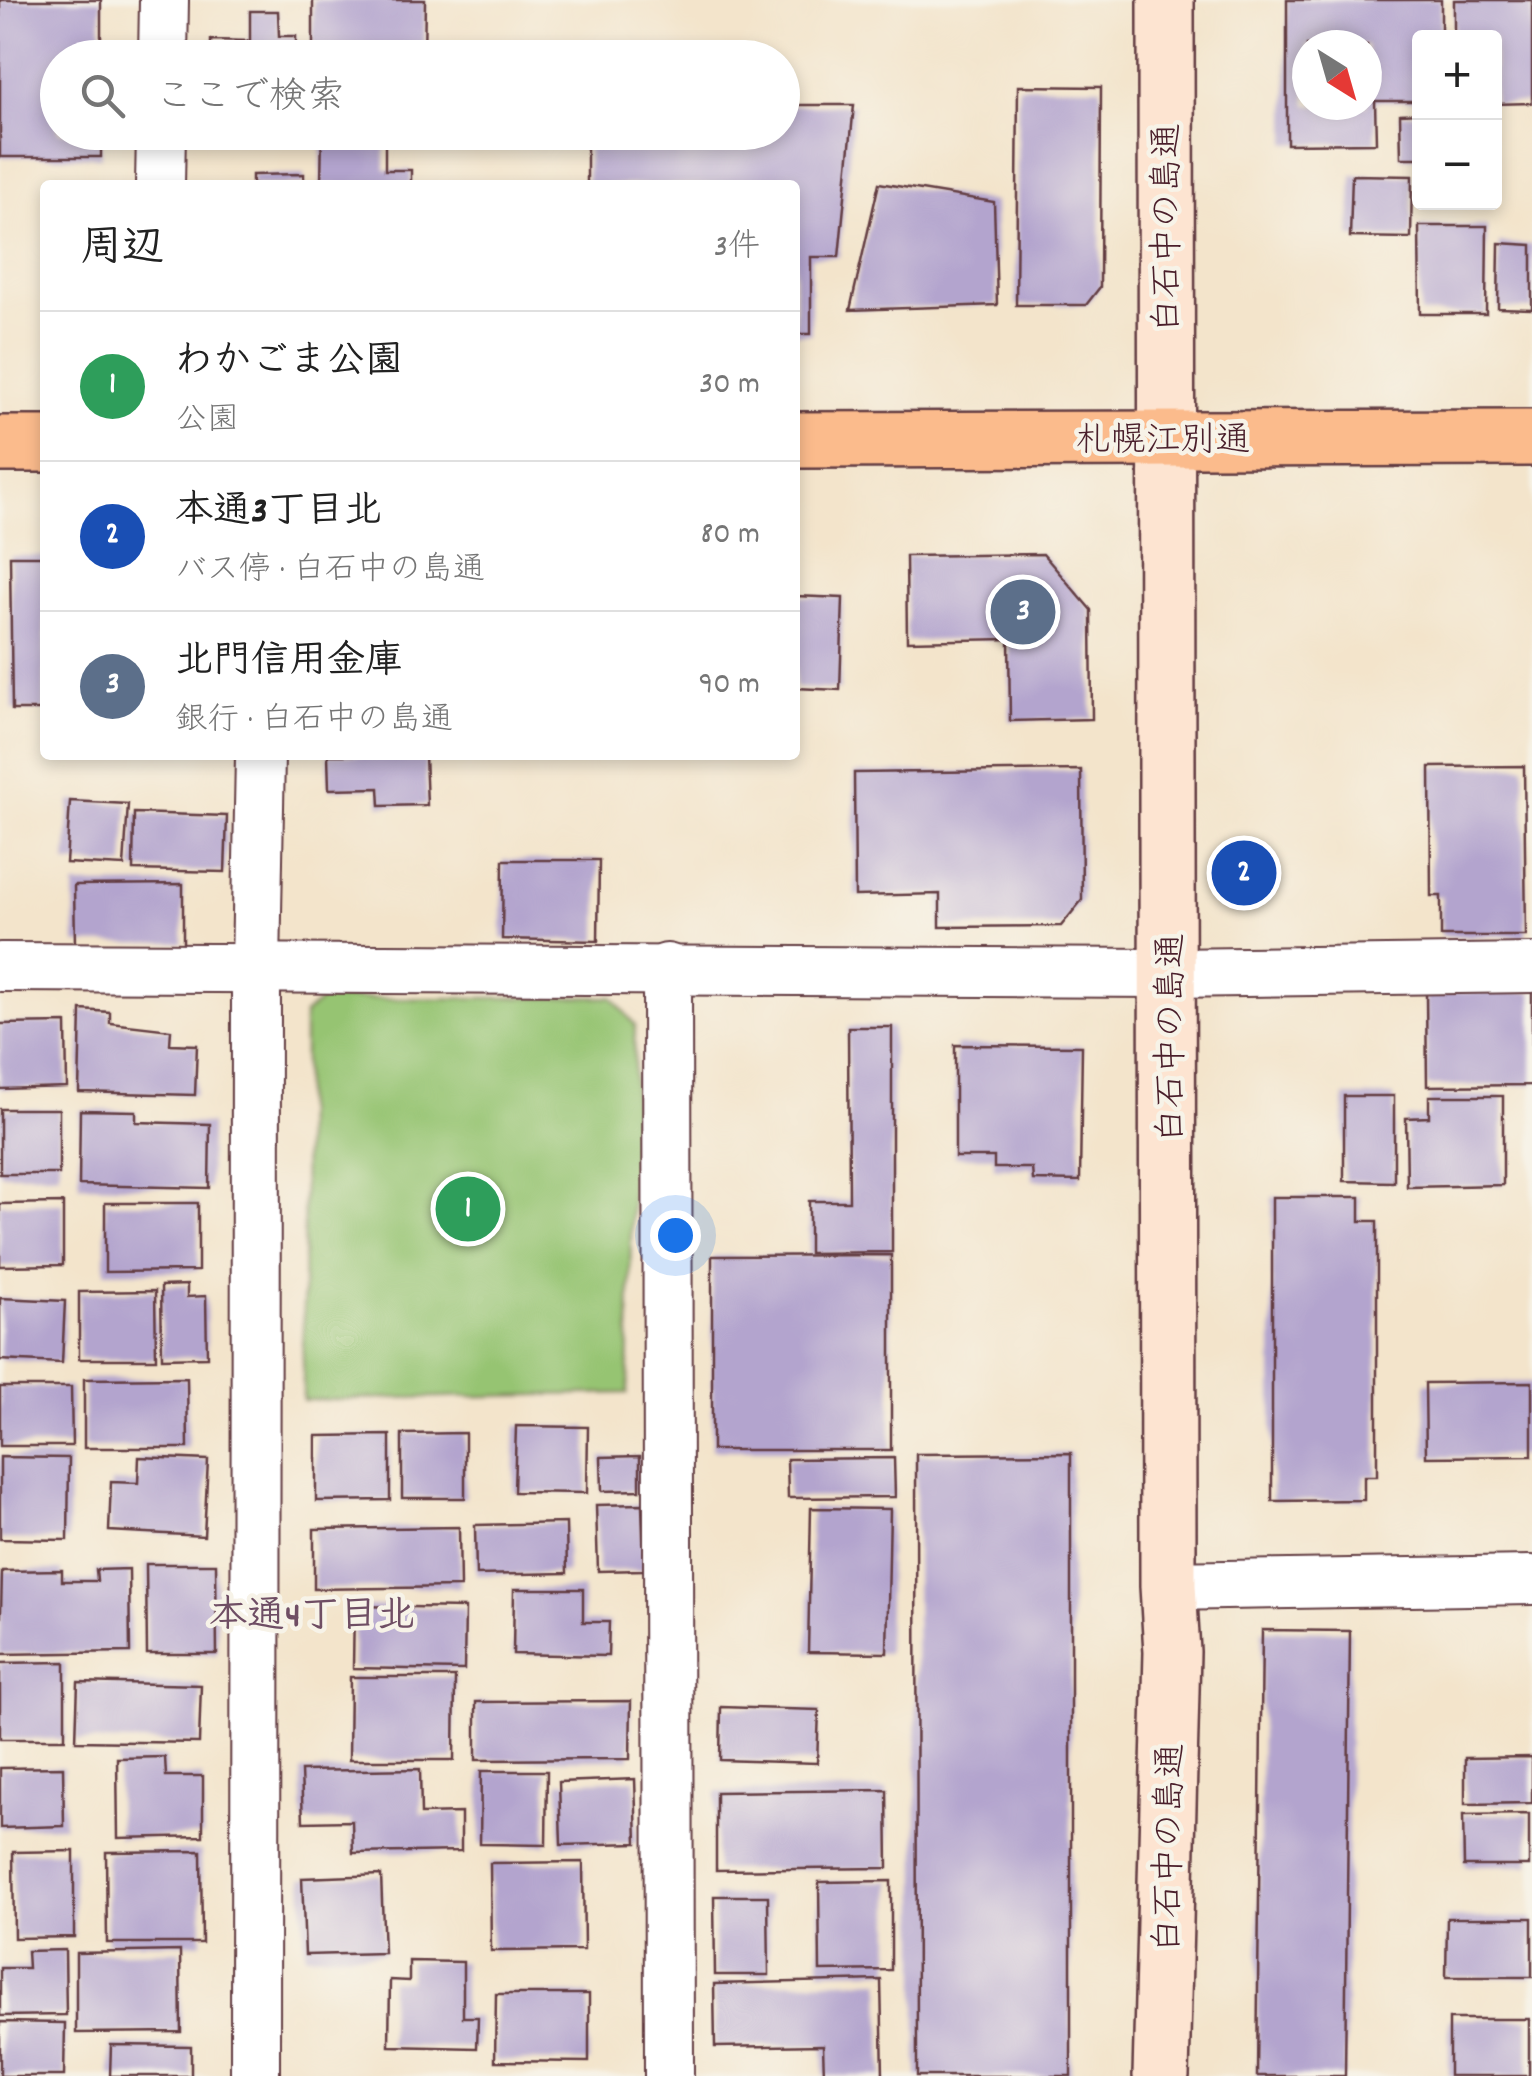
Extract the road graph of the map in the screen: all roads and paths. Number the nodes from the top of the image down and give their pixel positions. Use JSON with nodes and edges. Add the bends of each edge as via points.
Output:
{"nodes":[{"id":1,"x":164,"y":0,"type":"edge"},
{"id":2,"x":1166,"y":0,"type":"edge"},
{"id":3,"x":163,"y":40,"type":"edge"},
{"id":4,"x":161,"y":150,"type":"edge"},
{"id":5,"x":160,"y":180,"type":"edge"},
{"id":6,"x":1532,"y":438,"type":"edge"},
{"id":7,"x":800,"y":440,"type":"edge"},
{"id":8,"x":1165,"y":440,"type":"junction"},
{"id":9,"x":0,"y":444,"type":"edge"},
{"id":10,"x":40,"y":444,"type":"edge"},
{"id":11,"x":260,"y":760,"type":"edge"},
{"id":12,"x":0,"y":967,"type":"edge"},
{"id":13,"x":256,"y":967,"type":"junction"},
{"id":14,"x":668,"y":968,"type":"junction"},
{"id":15,"x":1532,"y":968,"type":"edge"},
{"id":16,"x":1169,"y":973,"type":"junction"},
{"id":17,"x":1532,"y":1580,"type":"edge"},
{"id":18,"x":1168,"y":1586,"type":"junction"},
{"id":19,"x":255,"y":2076,"type":"edge"},
{"id":20,"x":669,"y":2076,"type":"edge"},
{"id":21,"x":1161,"y":2076,"type":"edge"}],
"edges":[{"from":1,"to":3,"type":"street"},
{"from":2,"to":8,"type":"street","name":"白石中の島通"},
{"from":4,"to":5,"type":"street"},
{"from":6,"to":8,"type":"highway","name":"札幌江別通"},
{"from":7,"to":8,"type":"highway","name":"札幌江別通"},
{"from":8,"to":16,"type":"street","name":"白石中の島通"},
{"from":9,"to":10,"type":"highway"},
{"from":11,"to":13,"type":"street"},
{"from":12,"to":13,"type":"street"},
{"from":13,"to":14,"type":"street"},
{"from":13,"to":19,"type":"street"},
{"from":14,"to":16,"type":"street"},
{"from":14,"to":20,"type":"street"},
{"from":15,"to":16,"type":"street"},
{"from":16,"to":18,"type":"street","name":"白石中の島通"},
{"from":17,"to":18,"type":"street"},
{"from":18,"to":21,"type":"street","name":"白石中の島通"}]}
